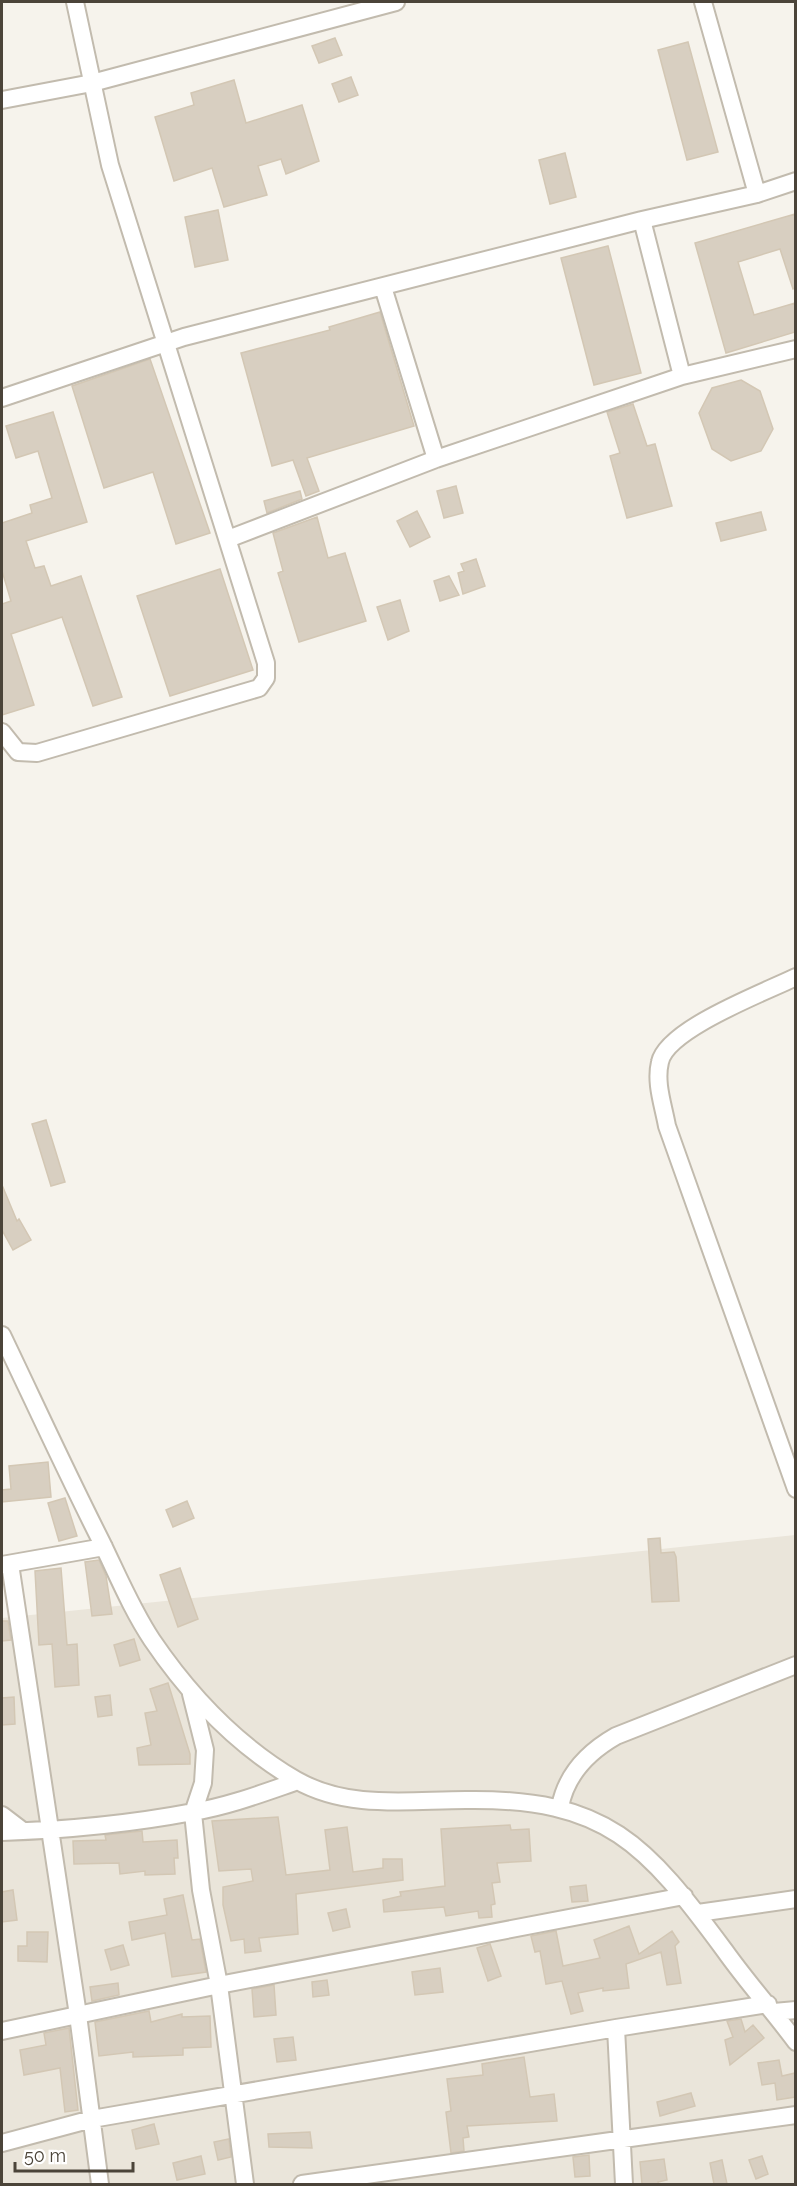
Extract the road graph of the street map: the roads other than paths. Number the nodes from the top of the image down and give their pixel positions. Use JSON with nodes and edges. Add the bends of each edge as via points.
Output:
{"nodes":[{"id":1,"x":75,"y":2,"type":"edge"},
{"id":2,"x":396,"y":2,"type":"edge"},
{"id":3,"x":703,"y":2,"type":"edge"},
{"id":4,"x":92,"y":83,"type":"junction"},
{"id":5,"x":2,"y":100,"type":"edge"},
{"id":6,"x":795,"y":181,"type":"edge"},
{"id":7,"x":757,"y":194,"type":"junction"},
{"id":8,"x":642,"y":220,"type":"junction"},
{"id":9,"x":383,"y":287,"type":"junction"},
{"id":10,"x":167,"y":343,"type":"junction"},
{"id":11,"x":795,"y":349,"type":"edge"},
{"id":12,"x":682,"y":376,"type":"junction"},
{"id":13,"x":2,"y":398,"type":"edge"},
{"id":14,"x":436,"y":459,"type":"junction"},
{"id":15,"x":228,"y":539,"type":"junction"},
{"id":16,"x":2,"y":732,"type":"edge"},
{"id":17,"x":795,"y":977,"type":"edge"},
{"id":18,"x":2,"y":1335,"type":"edge"},
{"id":19,"x":795,"y":1489,"type":"edge"},
{"id":20,"x":104,"y":1547,"type":"junction"},
{"id":21,"x":6,"y":1564,"type":"edge"},
{"id":22,"x":795,"y":1665,"type":"edge"},
{"id":23,"x":190,"y":1690,"type":"junction"},
{"id":24,"x":298,"y":1781,"type":"junction"},
{"id":25,"x":560,"y":1807,"type":"junction"},
{"id":26,"x":193,"y":1812,"type":"junction"},
{"id":27,"x":2,"y":1815,"type":"edge"},
{"id":28,"x":49,"y":1830,"type":"junction"},
{"id":29,"x":23,"y":1831,"type":"junction"},
{"id":30,"x":2,"y":1832,"type":"edge"},
{"id":31,"x":684,"y":1896,"type":"junction"},
{"id":32,"x":795,"y":1899,"type":"edge"},
{"id":33,"x":698,"y":1913,"type":"junction"},
{"id":34,"x":219,"y":1985,"type":"junction"},
{"id":35,"x":771,"y":2008,"type":"junction"},
{"id":36,"x":795,"y":2010,"type":"edge"},
{"id":37,"x":78,"y":2014,"type":"junction"},
{"id":38,"x":616,"y":2028,"type":"junction"},
{"id":39,"x":2,"y":2031,"type":"edge"},
{"id":40,"x":795,"y":2042,"type":"edge"},
{"id":41,"x":233,"y":2096,"type":"junction"},
{"id":42,"x":795,"y":2115,"type":"edge"},
{"id":43,"x":92,"y":2119,"type":"junction"},
{"id":44,"x":622,"y":2139,"type":"junction"},
{"id":45,"x":2,"y":2143,"type":"edge"},
{"id":46,"x":100,"y":2184,"type":"edge"},
{"id":47,"x":245,"y":2184,"type":"edge"},
{"id":48,"x":302,"y":2184,"type":"edge"},
{"id":49,"x":624,"y":2184,"type":"edge"}],
"edges":[{"from":1,"to":4,"type":"street"},
{"from":2,"to":4,"type":"street"},
{"from":3,"to":7,"type":"street"},
{"from":4,"to":5,"type":"street"},
{"from":4,"to":10,"type":"street","via":[[110,165]]},
{"from":6,"to":7,"type":"street"},
{"from":7,"to":8,"type":"street"},
{"from":8,"to":9,"type":"street"},
{"from":8,"to":12,"type":"street"},
{"from":9,"to":10,"type":"street"},
{"from":9,"to":14,"type":"street"},
{"from":10,"to":13,"type":"street"},
{"from":10,"to":15,"type":"street"},
{"from":11,"to":12,"type":"street"},
{"from":12,"to":14,"type":"street"},
{"from":14,"to":15,"type":"street"},
{"from":15,"to":16,"type":"street","via":[[266,663],[266,678],[259,688],[37,753],[18,752]]},
{"from":17,"to":19,"type":"street","via":[[679,1035],[660,1059],[657,1082],[667,1126]]},
{"from":18,"to":20,"type":"street"},
{"from":20,"to":21,"type":"street"},
{"from":20,"to":23,"type":"street","via":[[151,1639]]},
{"from":21,"to":28,"type":"street","via":[[31,1689]]},
{"from":22,"to":25,"type":"street","via":[[597,1747],[571,1777]]},
{"from":23,"to":24,"type":"street","via":[[247,1747]]},
{"from":23,"to":26,"type":"street","via":[[205,1750],[203,1783]]},
{"from":24,"to":25,"type":"street","via":[[347,1798],[379,1802],[500,1800]]},
{"from":24,"to":26,"type":"street"},
{"from":25,"to":31,"type":"street","via":[[603,1824],[633,1844]]},
{"from":26,"to":28,"type":"street"},
{"from":26,"to":34,"type":"street","via":[[201,1890]]},
{"from":27,"to":29,"type":"street"},
{"from":28,"to":29,"type":"street"},
{"from":28,"to":37,"type":"street"},
{"from":29,"to":30,"type":"street"},
{"from":31,"to":33,"type":"street"},
{"from":31,"to":34,"type":"street"},
{"from":32,"to":33,"type":"street"},
{"from":33,"to":35,"type":"street"},
{"from":34,"to":37,"type":"street"},
{"from":34,"to":41,"type":"street"},
{"from":35,"to":36,"type":"street"},
{"from":35,"to":38,"type":"street"},
{"from":35,"to":40,"type":"street"},
{"from":37,"to":39,"type":"street"},
{"from":37,"to":43,"type":"street"},
{"from":38,"to":41,"type":"street"},
{"from":38,"to":44,"type":"street"},
{"from":41,"to":43,"type":"street"},
{"from":41,"to":47,"type":"street"},
{"from":42,"to":44,"type":"street"},
{"from":43,"to":45,"type":"street"},
{"from":43,"to":46,"type":"street"},
{"from":44,"to":48,"type":"street"},
{"from":44,"to":49,"type":"street"}]}
